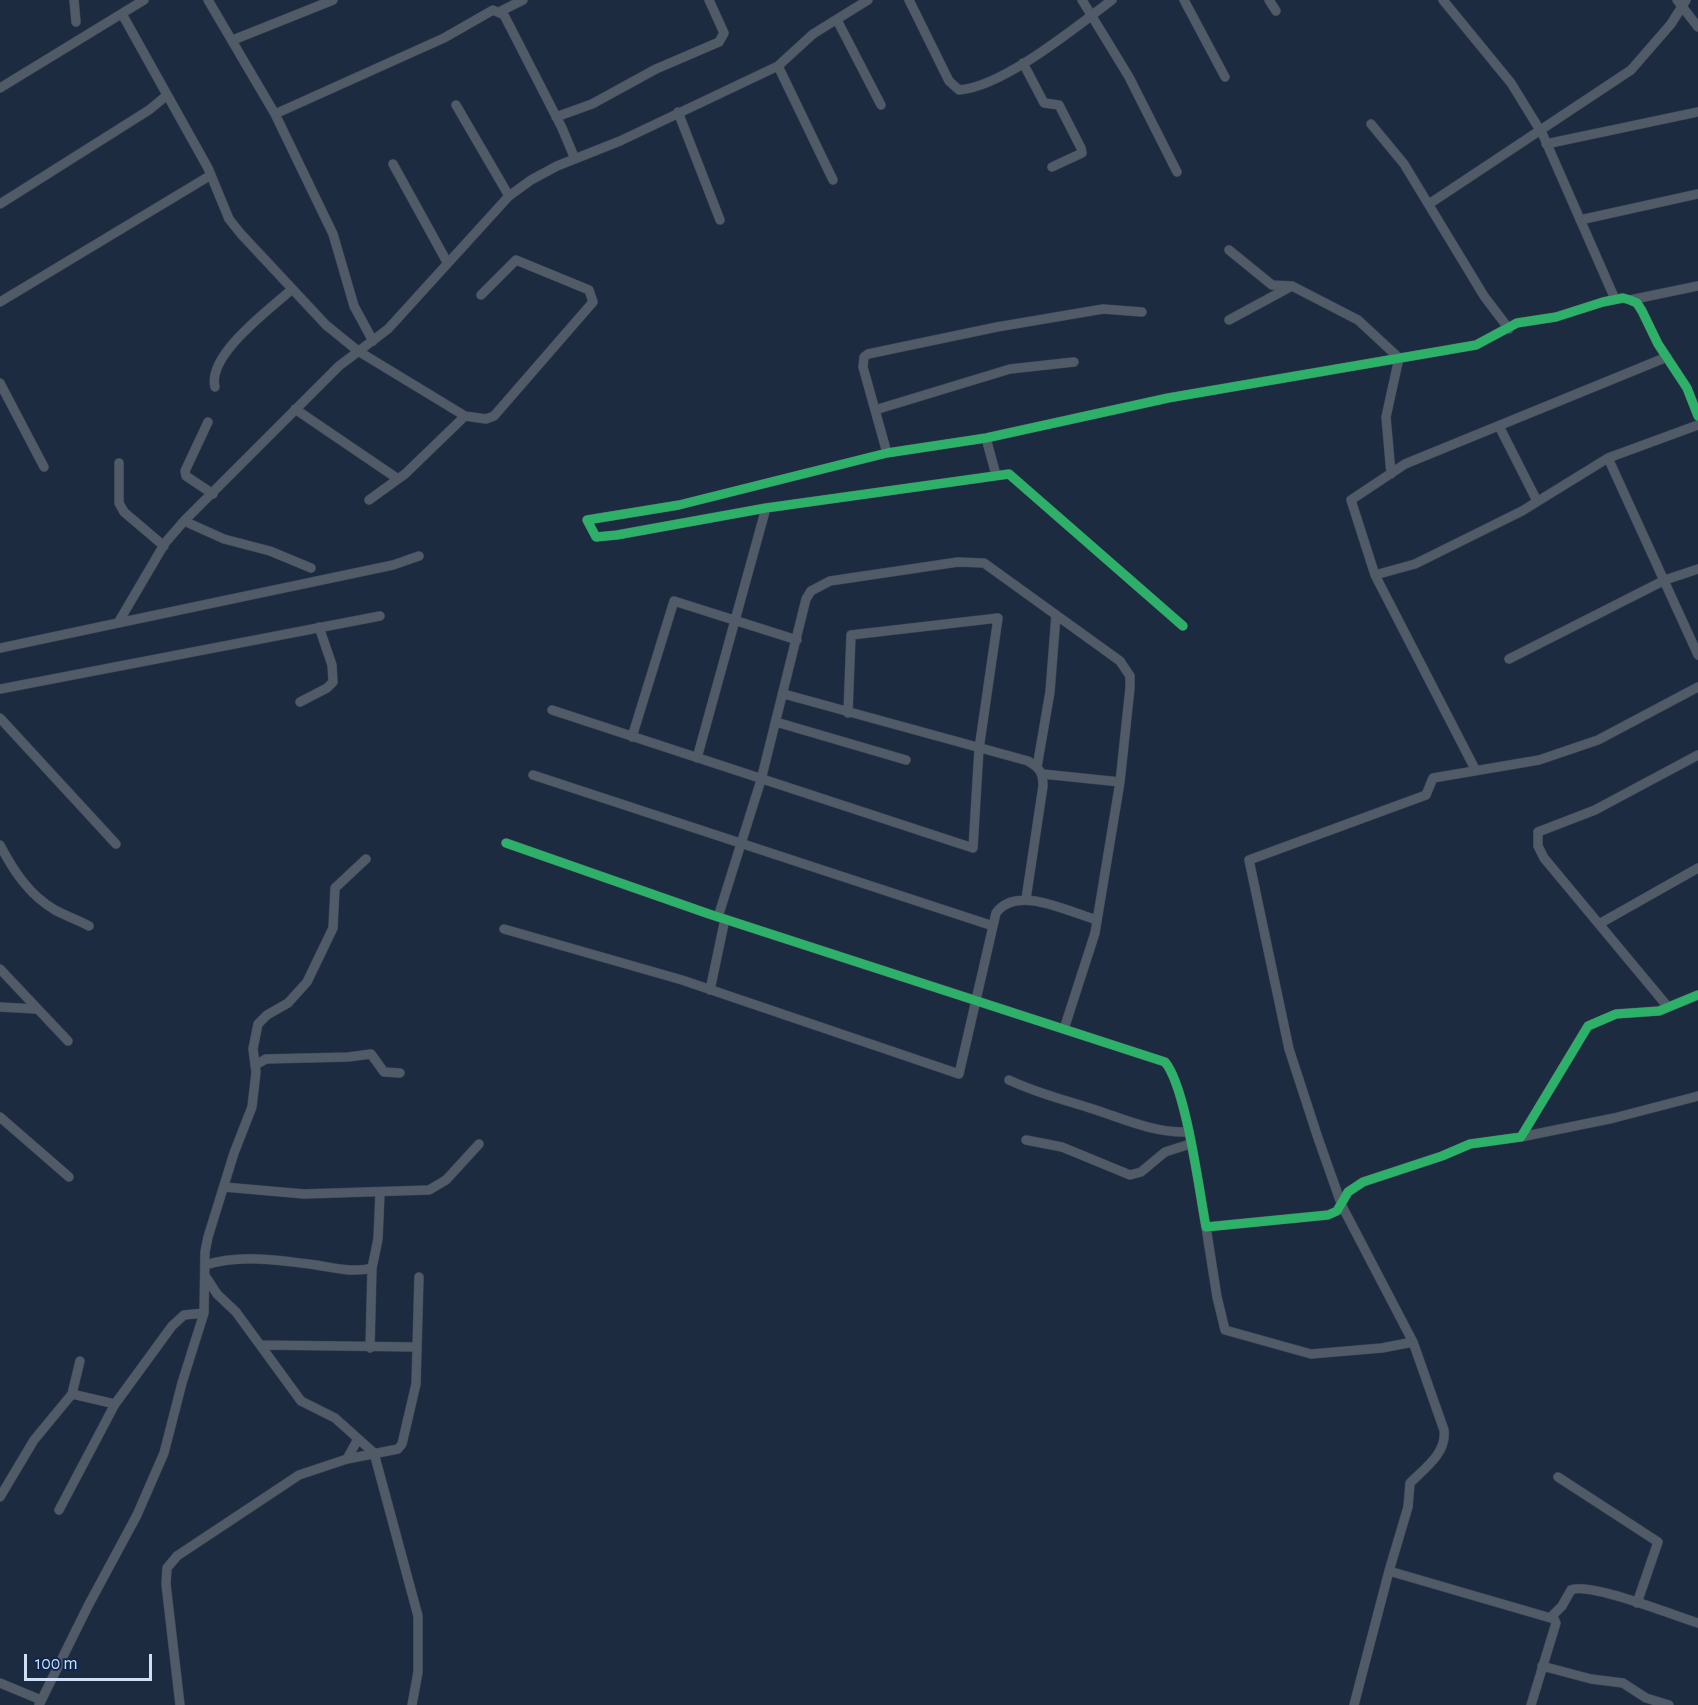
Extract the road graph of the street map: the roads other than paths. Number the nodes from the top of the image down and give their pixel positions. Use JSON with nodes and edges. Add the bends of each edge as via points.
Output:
{"nodes":[{"id":1,"x":74,"y":0,"type":"edge"},
{"id":2,"x":144,"y":0,"type":"edge"},
{"id":3,"x":208,"y":0,"type":"edge"},
{"id":4,"x":333,"y":0,"type":"edge"},
{"id":5,"x":524,"y":0,"type":"edge"},
{"id":6,"x":709,"y":0,"type":"edge"},
{"id":7,"x":868,"y":0,"type":"edge"},
{"id":8,"x":909,"y":0,"type":"edge"},
{"id":9,"x":1082,"y":0,"type":"edge"},
{"id":10,"x":1112,"y":0,"type":"edge"},
{"id":11,"x":1184,"y":0,"type":"edge"},
{"id":12,"x":1269,"y":0,"type":"edge"},
{"id":13,"x":1443,"y":0,"type":"edge"},
{"id":14,"x":1682,"y":2,"type":"edge"},
{"id":15,"x":1276,"y":11,"type":"dead end"},
{"id":16,"x":499,"y":12,"type":"junction"},
{"id":17,"x":122,"y":14,"type":"junction"},
{"id":18,"x":1092,"y":15,"type":"junction"},
{"id":19,"x":837,"y":20,"type":"junction"},
{"id":20,"x":76,"y":21,"type":"dead end"},
{"id":21,"x":1698,"y":27,"type":"edge"},
{"id":22,"x":233,"y":40,"type":"junction"},
{"id":23,"x":1023,"y":63,"type":"junction"},
{"id":24,"x":778,"y":66,"type":"junction"},
{"id":25,"x":1225,"y":77,"type":"dead end"},
{"id":26,"x":0,"y":88,"type":"edge"},
{"id":27,"x":166,"y":96,"type":"junction"},
{"id":28,"x":456,"y":105,"type":"dead end"},
{"id":29,"x":881,"y":105,"type":"dead end"},
{"id":30,"x":678,"y":112,"type":"junction"},
{"id":31,"x":1698,"y":112,"type":"edge"},
{"id":32,"x":275,"y":114,"type":"junction"},
{"id":33,"x":556,"y":117,"type":"junction"},
{"id":34,"x":1371,"y":124,"type":"dead end"},
{"id":35,"x":1539,"y":129,"type":"junction"},
{"id":36,"x":1546,"y":144,"type":"junction"},
{"id":37,"x":575,"y":159,"type":"junction"},
{"id":38,"x":393,"y":164,"type":"dead end"},
{"id":39,"x":1052,"y":166,"type":"dead end"},
{"id":40,"x":1177,"y":172,"type":"dead end"},
{"id":41,"x":211,"y":175,"type":"junction"},
{"id":42,"x":834,"y":180,"type":"dead end"},
{"id":43,"x":1698,"y":194,"type":"edge"},
{"id":44,"x":509,"y":196,"type":"junction"},
{"id":45,"x":0,"y":204,"type":"edge"},
{"id":46,"x":1429,"y":204,"type":"junction"},
{"id":47,"x":720,"y":220,"type":"dead end"},
{"id":48,"x":1580,"y":220,"type":"junction"},
{"id":49,"x":1229,"y":250,"type":"dead end"},
{"id":50,"x":447,"y":262,"type":"junction"},
{"id":51,"x":1292,"y":286,"type":"junction"},
{"id":52,"x":1698,"y":286,"type":"edge"},
{"id":53,"x":291,"y":290,"type":"junction"},
{"id":54,"x":481,"y":295,"type":"dead end"},
{"id":55,"x":1615,"y":299,"type":"junction"},
{"id":56,"x":1630,"y":300,"type":"junction"},
{"id":57,"x":0,"y":302,"type":"edge"},
{"id":58,"x":1142,"y":312,"type":"dead end"},
{"id":59,"x":1228,"y":320,"type":"dead end"},
{"id":60,"x":1509,"y":329,"type":"junction"},
{"id":61,"x":373,"y":341,"type":"junction"},
{"id":62,"x":358,"y":351,"type":"junction"},
{"id":63,"x":1667,"y":357,"type":"junction"},
{"id":64,"x":1399,"y":358,"type":"junction"},
{"id":65,"x":1074,"y":362,"type":"dead end"},
{"id":66,"x":0,"y":383,"type":"edge"},
{"id":67,"x":216,"y":387,"type":"dead end"},
{"id":68,"x":295,"y":409,"type":"junction"},
{"id":69,"x":875,"y":410,"type":"junction"},
{"id":70,"x":465,"y":416,"type":"junction"},
{"id":71,"x":1698,"y":416,"type":"edge"},
{"id":72,"x":208,"y":422,"type":"dead end"},
{"id":73,"x":1499,"y":426,"type":"junction"},
{"id":74,"x":1698,"y":426,"type":"edge"},
{"id":75,"x":986,"y":438,"type":"junction"},
{"id":76,"x":887,"y":453,"type":"junction"},
{"id":77,"x":1608,"y":458,"type":"junction"},
{"id":78,"x":119,"y":463,"type":"dead end"},
{"id":79,"x":44,"y":467,"type":"dead end"},
{"id":80,"x":1390,"y":474,"type":"junction"},
{"id":81,"x":996,"y":476,"type":"junction"},
{"id":82,"x":398,"y":480,"type":"junction"},
{"id":83,"x":213,"y":494,"type":"junction"},
{"id":84,"x":369,"y":500,"type":"dead end"},
{"id":85,"x":1538,"y":501,"type":"junction"},
{"id":86,"x":766,"y":508,"type":"junction"},
{"id":87,"x":184,"y":521,"type":"junction"},
{"id":88,"x":164,"y":546,"type":"junction"},
{"id":89,"x":419,"y":556,"type":"dead end"},
{"id":90,"x":311,"y":568,"type":"dead end"},
{"id":91,"x":1698,"y":569,"type":"edge"},
{"id":92,"x":1375,"y":575,"type":"junction"},
{"id":93,"x":1665,"y":580,"type":"junction"},
{"id":94,"x":1056,"y":615,"type":"junction"},
{"id":95,"x":380,"y":616,"type":"dead end"},
{"id":96,"x":734,"y":619,"type":"junction"},
{"id":97,"x":118,"y":623,"type":"junction"},
{"id":98,"x":1183,"y":626,"type":"dead end"},
{"id":99,"x":320,"y":627,"type":"junction"},
{"id":100,"x":797,"y":640,"type":"junction"},
{"id":101,"x":0,"y":648,"type":"edge"},
{"id":102,"x":1698,"y":655,"type":"edge"},
{"id":103,"x":1509,"y":660,"type":"dead end"},
{"id":104,"x":1698,"y":687,"type":"edge"},
{"id":105,"x":0,"y":689,"type":"edge"},
{"id":106,"x":784,"y":694,"type":"junction"},
{"id":107,"x":300,"y":702,"type":"dead end"},
{"id":108,"x":552,"y":710,"type":"dead end"},
{"id":109,"x":848,"y":713,"type":"junction"},
{"id":110,"x":0,"y":718,"type":"edge"},
{"id":111,"x":776,"y":722,"type":"junction"},
{"id":112,"x":632,"y":737,"type":"junction"},
{"id":113,"x":979,"y":748,"type":"junction"},
{"id":114,"x":1698,"y":755,"type":"edge"},
{"id":115,"x":697,"y":758,"type":"junction"},
{"id":116,"x":906,"y":760,"type":"dead end"},
{"id":117,"x":1475,"y":769,"type":"junction"},
{"id":118,"x":1040,"y":770,"type":"junction"},
{"id":119,"x":533,"y":775,"type":"dead end"},
{"id":120,"x":761,"y":780,"type":"junction"},
{"id":121,"x":1120,"y":782,"type":"junction"},
{"id":122,"x":506,"y":843,"type":"dead end"},
{"id":123,"x":741,"y":843,"type":"junction"},
{"id":124,"x":116,"y":844,"type":"dead end"},
{"id":125,"x":0,"y":845,"type":"edge"},
{"id":126,"x":366,"y":859,"type":"dead end"},
{"id":127,"x":3,"y":862,"type":"edge"},
{"id":128,"x":1698,"y":868,"type":"edge"},
{"id":129,"x":1026,"y":899,"type":"junction"},
{"id":130,"x":721,"y":918,"type":"junction"},
{"id":131,"x":1097,"y":920,"type":"junction"},
{"id":132,"x":1599,"y":924,"type":"junction"},
{"id":133,"x":89,"y":926,"type":"dead end"},
{"id":134,"x":993,"y":926,"type":"junction"},
{"id":135,"x":504,"y":929,"type":"dead end"},
{"id":136,"x":0,"y":969,"type":"edge"},
{"id":137,"x":710,"y":990,"type":"junction"},
{"id":138,"x":1698,"y":995,"type":"edge"},
{"id":139,"x":975,"y":1000,"type":"junction"},
{"id":140,"x":0,"y":1007,"type":"edge"},
{"id":141,"x":1668,"y":1007,"type":"junction"},
{"id":142,"x":36,"y":1009,"type":"junction"},
{"id":143,"x":1064,"y":1029,"type":"junction"},
{"id":144,"x":68,"y":1041,"type":"dead end"},
{"id":145,"x":255,"y":1065,"type":"junction"},
{"id":146,"x":400,"y":1073,"type":"dead end"},
{"id":147,"x":1010,"y":1080,"type":"dead end"},
{"id":148,"x":1698,"y":1096,"type":"edge"},
{"id":149,"x":0,"y":1117,"type":"edge"},
{"id":150,"x":1187,"y":1132,"type":"junction"},
{"id":151,"x":1521,"y":1137,"type":"junction"},
{"id":152,"x":1026,"y":1140,"type":"dead end"},
{"id":153,"x":479,"y":1144,"type":"dead end"},
{"id":154,"x":1190,"y":1144,"type":"junction"},
{"id":155,"x":69,"y":1177,"type":"dead end"},
{"id":156,"x":224,"y":1187,"type":"junction"},
{"id":157,"x":380,"y":1192,"type":"junction"},
{"id":158,"x":1342,"y":1206,"type":"junction"},
{"id":159,"x":1206,"y":1227,"type":"junction"},
{"id":160,"x":205,"y":1265,"type":"junction"},
{"id":161,"x":372,"y":1268,"type":"junction"},
{"id":162,"x":206,"y":1277,"type":"junction"},
{"id":163,"x":419,"y":1277,"type":"dead end"},
{"id":164,"x":204,"y":1313,"type":"junction"},
{"id":165,"x":1413,"y":1342,"type":"junction"},
{"id":166,"x":261,"y":1345,"type":"junction"},
{"id":167,"x":417,"y":1347,"type":"junction"},
{"id":168,"x":370,"y":1348,"type":"junction"},
{"id":169,"x":80,"y":1361,"type":"dead end"},
{"id":170,"x":72,"y":1394,"type":"junction"},
{"id":171,"x":115,"y":1404,"type":"junction"},
{"id":172,"x":358,"y":1439,"type":"junction"},
{"id":173,"x":374,"y":1453,"type":"junction"},
{"id":174,"x":347,"y":1459,"type":"junction"},
{"id":175,"x":1558,"y":1477,"type":"dead end"},
{"id":176,"x":0,"y":1497,"type":"edge"},
{"id":177,"x":59,"y":1510,"type":"dead end"},
{"id":178,"x":1389,"y":1571,"type":"junction"},
{"id":179,"x":1636,"y":1603,"type":"junction"},
{"id":180,"x":1551,"y":1617,"type":"junction"},
{"id":181,"x":1698,"y":1623,"type":"edge"},
{"id":182,"x":1542,"y":1666,"type":"junction"},
{"id":183,"x":0,"y":1683,"type":"edge"},
{"id":184,"x":40,"y":1703,"type":"edge"},
{"id":185,"x":180,"y":1705,"type":"edge"},
{"id":186,"x":412,"y":1705,"type":"edge"},
{"id":187,"x":1354,"y":1705,"type":"edge"},
{"id":188,"x":1531,"y":1705,"type":"edge"},
{"id":189,"x":1669,"y":1705,"type":"edge"}],
"edges":[{"from":1,"to":20,"type":"street"},
{"from":2,"to":17,"type":"street"},
{"from":3,"to":22,"type":"street"},
{"from":4,"to":22,"type":"street"},
{"from":5,"to":16,"type":"street"},
{"from":6,"to":33,"type":"street","via":[[724,33],[719,42],[656,69],[592,104]]},
{"from":7,"to":19,"type":"street"},
{"from":8,"to":23,"type":"street","via":[[954,88],[981,85]]},
{"from":9,"to":18,"type":"street"},
{"from":10,"to":18,"type":"street"},
{"from":11,"to":25,"type":"street"},
{"from":12,"to":15,"type":"street"},
{"from":13,"to":35,"type":"street","via":[[1511,83]]},
{"from":14,"to":21,"type":"street"},
{"from":14,"to":35,"type":"street","via":[[1671,24],[1630,70]]},
{"from":16,"to":32,"type":"street","via":[[493,10],[444,38]]},
{"from":16,"to":33,"type":"street"},
{"from":17,"to":26,"type":"street"},
{"from":17,"to":27,"type":"street"},
{"from":18,"to":23,"type":"street"},
{"from":18,"to":40,"type":"street","via":[[1129,77]]},
{"from":19,"to":24,"type":"street","via":[[813,34]]},
{"from":19,"to":29,"type":"street"},
{"from":22,"to":32,"type":"street"},
{"from":23,"to":39,"type":"street","via":[[1044,103],[1059,105],[1081,148],[1082,153]]},
{"from":24,"to":30,"type":"street"},
{"from":24,"to":42,"type":"street"},
{"from":27,"to":41,"type":"street"},
{"from":27,"to":45,"type":"street"},
{"from":28,"to":44,"type":"street"},
{"from":30,"to":37,"type":"street"},
{"from":30,"to":47,"type":"street"},
{"from":31,"to":36,"type":"street"},
{"from":32,"to":61,"type":"street","via":[[333,234],[354,306]]},
{"from":33,"to":37,"type":"street"},
{"from":34,"to":46,"type":"street","via":[[1404,164]]},
{"from":35,"to":36,"type":"street"},
{"from":35,"to":46,"type":"street"},
{"from":36,"to":48,"type":"street"},
{"from":37,"to":44,"type":"street","via":[[531,180]]},
{"from":38,"to":50,"type":"street"},
{"from":41,"to":53,"type":"street","via":[[229,219]]},
{"from":41,"to":57,"type":"street"},
{"from":43,"to":48,"type":"street"},
{"from":44,"to":50,"type":"street"},
{"from":46,"to":60,"type":"street","via":[[1484,296]]},
{"from":48,"to":55,"type":"street"},
{"from":49,"to":51,"type":"street","via":[[1272,285]]},
{"from":50,"to":61,"type":"street"},
{"from":51,"to":59,"type":"street"},
{"from":51,"to":64,"type":"street","via":[[1358,320]]},
{"from":52,"to":56,"type":"street"},
{"from":53,"to":62,"type":"street"},
{"from":53,"to":67,"type":"street","via":[[228,349],[215,371]]},
{"from":54,"to":70,"type":"street","via":[[516,260],[589,290],[593,302],[494,416]]},
{"from":55,"to":56,"type":"street"},
{"from":55,"to":60,"type":"street","via":[[1556,316],[1517,322]]},
{"from":56,"to":63,"type":"street","via":[[1637,303]]},
{"from":58,"to":69,"type":"street","via":[[1103,309],[868,354],[863,367]]},
{"from":60,"to":64,"type":"street","via":[[1476,345]]},
{"from":61,"to":62,"type":"street"},
{"from":62,"to":68,"type":"street"},
{"from":62,"to":70,"type":"street"},
{"from":63,"to":71,"type":"street","via":[[1687,388]]},
{"from":63,"to":73,"type":"street"},
{"from":64,"to":75,"type":"street","via":[[1168,398]]},
{"from":64,"to":80,"type":"street","via":[[1386,417]]},
{"from":65,"to":69,"type":"street","via":[[1010,369]]},
{"from":66,"to":79,"type":"street"},
{"from":68,"to":82,"type":"street"},
{"from":68,"to":83,"type":"street"},
{"from":69,"to":76,"type":"street"},
{"from":70,"to":82,"type":"street"},
{"from":72,"to":83,"type":"street","via":[[185,471],[186,476]]},
{"from":73,"to":80,"type":"street","via":[[1405,464]]},
{"from":73,"to":85,"type":"street"},
{"from":74,"to":77,"type":"street"},
{"from":75,"to":76,"type":"street"},
{"from":75,"to":81,"type":"street"},
{"from":76,"to":86,"type":"street","via":[[680,505],[587,520],[596,537]]},
{"from":77,"to":85,"type":"street"},
{"from":77,"to":93,"type":"street"},
{"from":78,"to":88,"type":"street","via":[[119,503],[124,512]]},
{"from":80,"to":92,"type":"street","via":[[1352,500]]},
{"from":81,"to":86,"type":"street"},
{"from":81,"to":98,"type":"street","via":[[1009,474]]},
{"from":82,"to":84,"type":"street"},
{"from":83,"to":87,"type":"street"},
{"from":85,"to":92,"type":"street","via":[[1415,564]]},
{"from":86,"to":96,"type":"street"},
{"from":87,"to":88,"type":"street"},
{"from":87,"to":90,"type":"street"},
{"from":88,"to":97,"type":"street"},
{"from":89,"to":97,"type":"street","via":[[382,568]]},
{"from":91,"to":93,"type":"street"},
{"from":92,"to":117,"type":"street"},
{"from":93,"to":102,"type":"street"},
{"from":93,"to":103,"type":"street"},
{"from":94,"to":100,"type":"street","via":[[992,567],[958,562],[830,581],[819,586],[806,599]]},
{"from":94,"to":118,"type":"street"},
{"from":94,"to":121,"type":"street","via":[[1120,661],[1130,676]]},
{"from":95,"to":99,"type":"street"},
{"from":96,"to":100,"type":"street"},
{"from":96,"to":112,"type":"street","via":[[674,601]]},
{"from":96,"to":115,"type":"street"},
{"from":97,"to":101,"type":"street"},
{"from":99,"to":105,"type":"street"},
{"from":99,"to":107,"type":"street","via":[[333,682]]},
{"from":100,"to":106,"type":"street"},
{"from":104,"to":117,"type":"street","via":[[1598,740],[1539,760]]},
{"from":106,"to":109,"type":"street"},
{"from":106,"to":111,"type":"street"},
{"from":108,"to":112,"type":"street"},
{"from":109,"to":113,"type":"street"},
{"from":109,"to":113,"type":"street","via":[[851,635],[998,618]]},
{"from":110,"to":124,"type":"street"},
{"from":111,"to":116,"type":"street"},
{"from":111,"to":120,"type":"street"},
{"from":112,"to":115,"type":"street"},
{"from":113,"to":118,"type":"street","via":[[1028,761]]},
{"from":113,"to":120,"type":"street","via":[[973,848]]},
{"from":114,"to":132,"type":"street","via":[[1595,810],[1538,832],[1536,839],[1544,858]]},
{"from":115,"to":120,"type":"street"},
{"from":117,"to":158,"type":"street","via":[[1433,778],[1426,795],[1249,860],[1288,1049]]},
{"from":118,"to":121,"type":"street"},
{"from":118,"to":129,"type":"street","via":[[1042,797]]},
{"from":119,"to":123,"type":"street"},
{"from":120,"to":123,"type":"street"},
{"from":121,"to":131,"type":"street"},
{"from":122,"to":130,"type":"street"},
{"from":123,"to":130,"type":"street"},
{"from":123,"to":134,"type":"street"},
{"from":125,"to":127,"type":"street"},
{"from":126,"to":145,"type":"street","via":[[335,888],[333,928],[307,982],[288,1003],[258,1024],[253,1048]]},
{"from":127,"to":133,"type":"street","via":[[53,909]]},
{"from":128,"to":132,"type":"street"},
{"from":129,"to":131,"type":"street"},
{"from":129,"to":134,"type":"street","via":[[1001,906]]},
{"from":130,"to":137,"type":"street"},
{"from":130,"to":139,"type":"street"},
{"from":131,"to":143,"type":"street"},
{"from":132,"to":141,"type":"street"},
{"from":134,"to":139,"type":"street"},
{"from":135,"to":137,"type":"street"},
{"from":136,"to":142,"type":"street"},
{"from":137,"to":139,"type":"street","via":[[959,1074]]},
{"from":138,"to":141,"type":"street"},
{"from":139,"to":143,"type":"street"},
{"from":140,"to":142,"type":"street"},
{"from":141,"to":151,"type":"street","via":[[1605,1017],[1588,1026]]},
{"from":142,"to":144,"type":"street"},
{"from":143,"to":150,"type":"street","via":[[1165,1062],[1174,1077]]},
{"from":145,"to":146,"type":"street","via":[[266,1059],[348,1057],[364,1053],[371,1054],[384,1072]]},
{"from":145,"to":156,"type":"street","via":[[252,1107]]},
{"from":147,"to":150,"type":"street","via":[[1146,1127]]},
{"from":148,"to":151,"type":"street"},
{"from":149,"to":155,"type":"street"},
{"from":150,"to":154,"type":"street"},
{"from":151,"to":158,"type":"street","via":[[1470,1144],[1363,1182],[1348,1192]]},
{"from":152,"to":154,"type":"street","via":[[1062,1147],[1130,1175],[1141,1172],[1165,1152]]},
{"from":153,"to":157,"type":"street","via":[[459,1168],[429,1190]]},
{"from":154,"to":159,"type":"street"},
{"from":156,"to":157,"type":"street","via":[[304,1194]]},
{"from":156,"to":160,"type":"street","via":[[204,1252]]},
{"from":157,"to":161,"type":"street"},
{"from":158,"to":159,"type":"street","via":[[1328,1215],[1311,1218]]},
{"from":158,"to":165,"type":"street"},
{"from":159,"to":165,"type":"street","via":[[1225,1330],[1311,1354]]},
{"from":160,"to":161,"type":"street","via":[[244,1258],[354,1270]]},
{"from":160,"to":162,"type":"street"},
{"from":161,"to":168,"type":"street"},
{"from":162,"to":164,"type":"street"},
{"from":162,"to":166,"type":"street"},
{"from":163,"to":167,"type":"street"},
{"from":164,"to":171,"type":"street","via":[[184,1315],[172,1326]]},
{"from":164,"to":184,"type":"street","via":[[164,1453],[137,1515]]},
{"from":165,"to":178,"type":"street","via":[[1445,1438],[1440,1452],[1410,1483]]},
{"from":166,"to":168,"type":"street"},
{"from":166,"to":172,"type":"street","via":[[301,1401],[335,1418]]},
{"from":167,"to":168,"type":"street"},
{"from":167,"to":173,"type":"street","via":[[416,1384],[402,1444],[398,1449]]},
{"from":169,"to":170,"type":"street"},
{"from":170,"to":171,"type":"street"},
{"from":170,"to":176,"type":"street","via":[[34,1440]]},
{"from":171,"to":177,"type":"street"},
{"from":172,"to":173,"type":"street"},
{"from":172,"to":174,"type":"street"},
{"from":173,"to":174,"type":"street"},
{"from":173,"to":186,"type":"street","via":[[418,1616],[418,1662]]},
{"from":174,"to":185,"type":"street","via":[[299,1475],[171,1560],[165,1575]]},
{"from":175,"to":179,"type":"street","via":[[1658,1542]]},
{"from":178,"to":180,"type":"street"},
{"from":178,"to":187,"type":"street"},
{"from":179,"to":180,"type":"street","via":[[1597,1589],[1574,1588]]},
{"from":179,"to":181,"type":"street"},
{"from":180,"to":182,"type":"street","via":[[1556,1623]]},
{"from":182,"to":188,"type":"street"},
{"from":182,"to":189,"type":"street","via":[[1623,1683],[1647,1698]]},
{"from":183,"to":184,"type":"street"}]}
